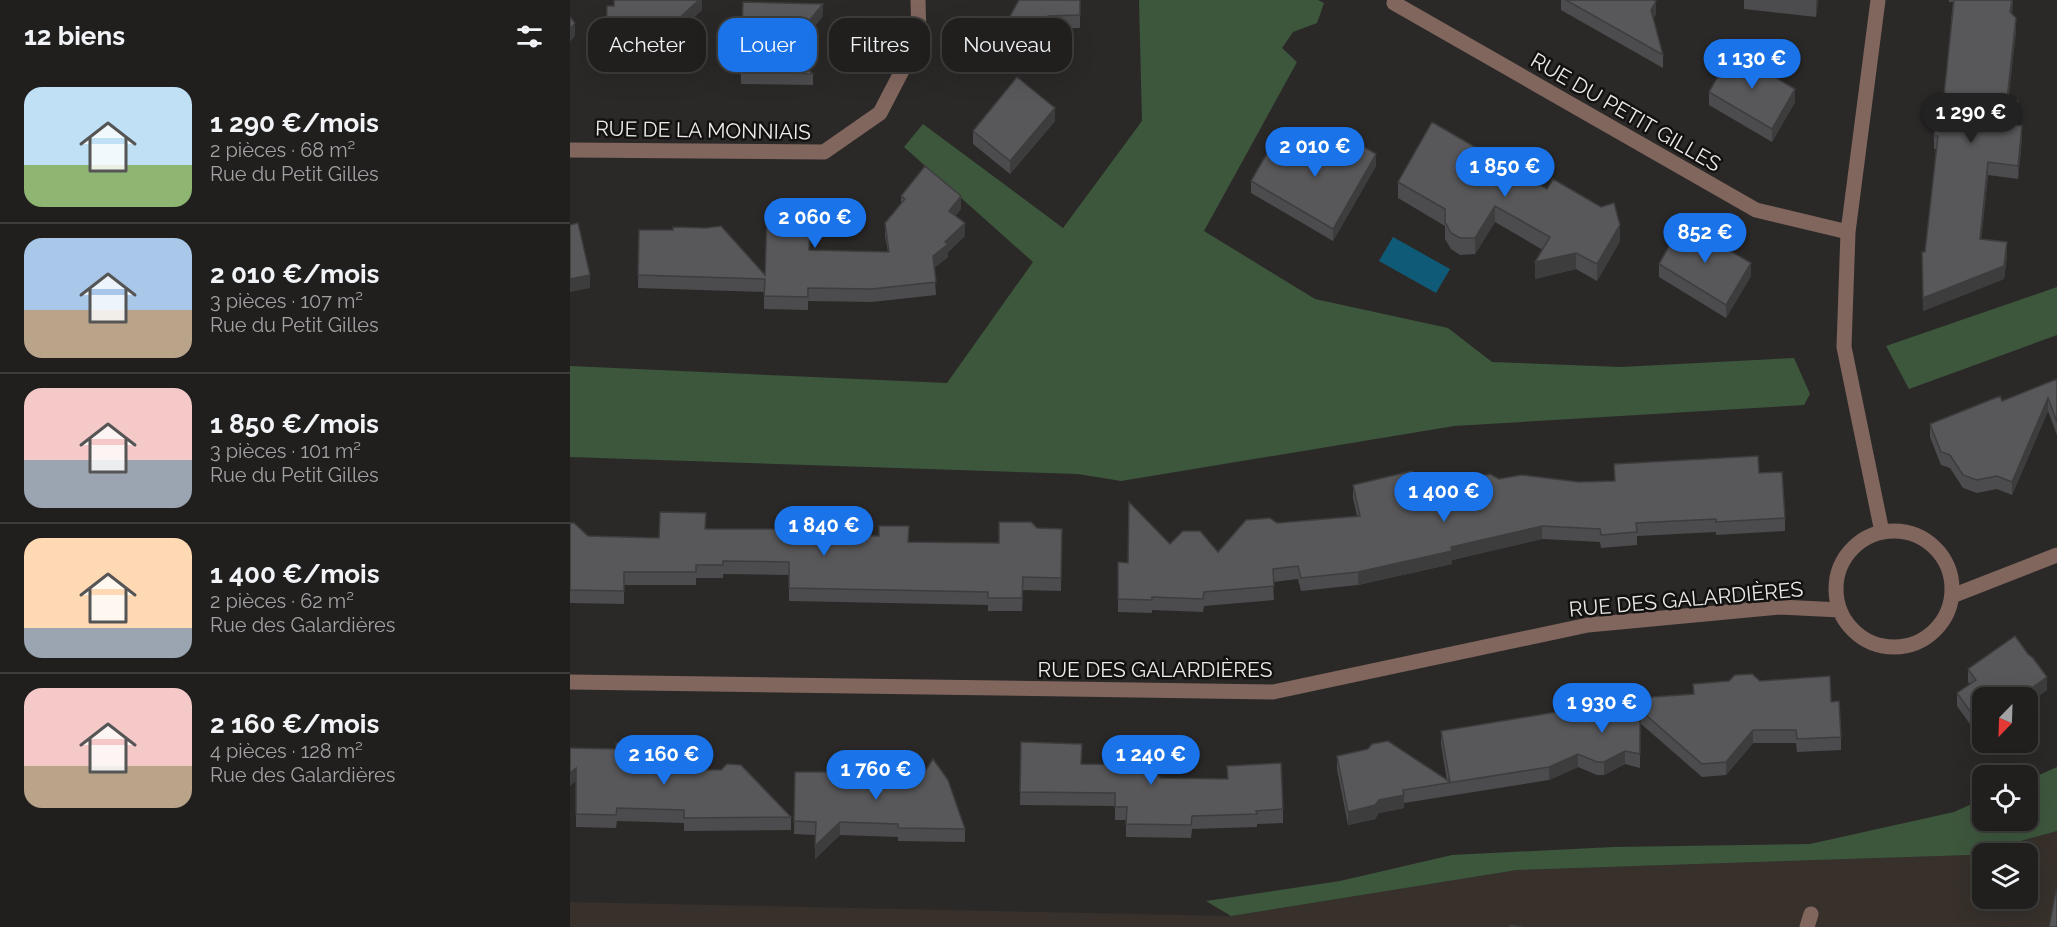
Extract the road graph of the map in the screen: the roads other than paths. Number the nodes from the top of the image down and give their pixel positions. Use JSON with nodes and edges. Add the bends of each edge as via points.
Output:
{"nodes":[{"id":1,"x":918,"y":0,"type":"edge"},
{"id":2,"x":1878,"y":0,"type":"edge"},
{"id":3,"x":1394,"y":3,"type":"dead end"},
{"id":4,"x":570,"y":150,"type":"edge"},
{"id":5,"x":1848,"y":232,"type":"junction"},
{"id":6,"x":1881,"y":532,"type":"junction"},
{"id":7,"x":2057,"y":555,"type":"edge"},
{"id":8,"x":1952,"y":596,"type":"junction"},
{"id":9,"x":1840,"y":610,"type":"junction"},
{"id":10,"x":570,"y":682,"type":"edge"}],
"edges":[{"from":1,"to":4,"type":"street","name":"RUE DE LA MONNIAIS","via":[[919,38],[880,113],[824,152]]},
{"from":2,"to":5,"type":"street"},
{"from":3,"to":5,"type":"street","name":"RUE DU PETIT GILLES","via":[[1756,210]]},
{"from":5,"to":6,"type":"street","via":[[1844,347]]},
{"from":6,"to":8,"type":"street","via":[[1904,532],[1924,540],[1941,555],[1950,574]]},
{"from":6,"to":9,"type":"street","via":[[1848,553],[1839,571],[1836,590]]},
{"from":7,"to":8,"type":"street"},
{"from":8,"to":9,"type":"street","via":[[1936,631],[1920,642],[1901,647],[1882,646],[1864,639],[1849,627]]},
{"from":9,"to":10,"type":"street","name":"RUE DES GALARDIÈRES","via":[[1780,607],[1588,625],[1274,692]]}]}
